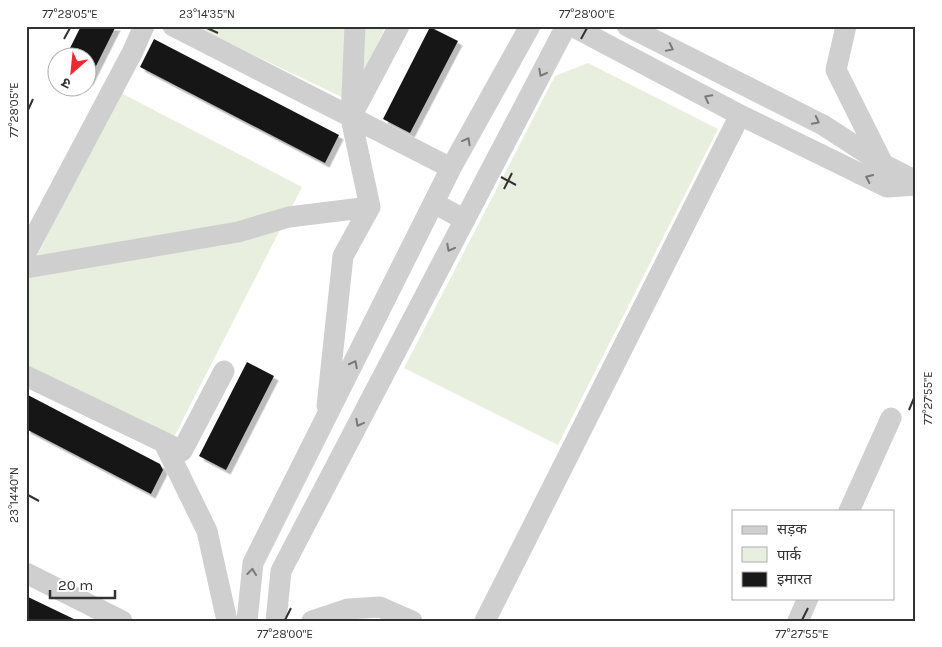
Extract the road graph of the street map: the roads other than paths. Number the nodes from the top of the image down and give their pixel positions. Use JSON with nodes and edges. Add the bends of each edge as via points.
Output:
{"nodes":[{"id":1,"x":144,"y":26,"type":"edge"},
{"id":2,"x":173,"y":26,"type":"edge"},
{"id":3,"x":355,"y":26,"type":"edge"},
{"id":4,"x":400,"y":26,"type":"edge"},
{"id":5,"x":530,"y":26,"type":"edge"},
{"id":6,"x":542,"y":26,"type":"edge"},
{"id":7,"x":627,"y":26,"type":"edge"},
{"id":8,"x":846,"y":26,"type":"edge"},
{"id":9,"x":569,"y":28,"type":"edge"},
{"id":10,"x":740,"y":115,"type":"junction"},
{"id":11,"x":351,"y":118,"type":"junction"},
{"id":12,"x":883,"y":164,"type":"junction"},
{"id":13,"x":452,"y":168,"type":"junction"},
{"id":14,"x":916,"y":183,"type":"edge"},
{"id":15,"x":434,"y":203,"type":"junction"},
{"id":16,"x":370,"y":207,"type":"junction"},
{"id":17,"x":465,"y":220,"type":"junction"},
{"id":18,"x":26,"y":253,"type":"edge"},
{"id":19,"x":26,"y":268,"type":"edge"},
{"id":20,"x":224,"y":371,"type":"dead end"},
{"id":21,"x":26,"y":376,"type":"edge"},
{"id":22,"x":891,"y":418,"type":"dead end"},
{"id":23,"x":325,"y":420,"type":"junction"},
{"id":24,"x":164,"y":443,"type":"junction"},
{"id":25,"x":849,"y":510,"type":"edge"},
{"id":26,"x":26,"y":573,"type":"edge"},
{"id":27,"x":807,"y":600,"type":"edge"},
{"id":28,"x":122,"y":621,"type":"edge"},
{"id":29,"x":227,"y":621,"type":"edge"},
{"id":30,"x":246,"y":621,"type":"edge"},
{"id":31,"x":276,"y":621,"type":"edge"},
{"id":32,"x":312,"y":621,"type":"edge"},
{"id":33,"x":412,"y":621,"type":"edge"},
{"id":34,"x":485,"y":621,"type":"edge"},
{"id":35,"x":798,"y":621,"type":"edge"}],
"edges":[{"from":1,"to":18,"type":"street"},
{"from":2,"to":11,"type":"street"},
{"from":3,"to":11,"type":"street"},
{"from":4,"to":11,"type":"street"},
{"from":13,"to":5,"type":"street","one_way":true},
{"from":6,"to":9,"type":"street","via":[[556,31]]},
{"from":7,"to":12,"type":"street","one_way":true,"via":[[823,125]]},
{"from":8,"to":12,"type":"street","via":[[836,70]]},
{"from":10,"to":9,"type":"street","one_way":true},
{"from":9,"to":17,"type":"street","one_way":true},
{"from":14,"to":10,"type":"street","one_way":true,"via":[[887,187]]},
{"from":10,"to":34,"type":"street"},
{"from":11,"to":13,"type":"street"},
{"from":11,"to":16,"type":"street"},
{"from":12,"to":14,"type":"street"},
{"from":13,"to":15,"type":"street"},
{"from":15,"to":17,"type":"street"},
{"from":23,"to":15,"type":"street","one_way":true},
{"from":16,"to":19,"type":"street","via":[[289,217],[238,232]]},
{"from":16,"to":23,"type":"street","via":[[343,256]]},
{"from":17,"to":31,"type":"street","one_way":true,"via":[[281,571]]},
{"from":20,"to":24,"type":"street","via":[[182,452]]},
{"from":21,"to":24,"type":"street"},
{"from":22,"to":25,"type":"street"},
{"from":30,"to":23,"type":"street","one_way":true,"via":[[253,563]]},
{"from":24,"to":29,"type":"street","via":[[207,531]]},
{"from":26,"to":28,"type":"street"},
{"from":27,"to":35,"type":"street"},
{"from":32,"to":33,"type":"street","via":[[348,609],[380,607]]}]}
